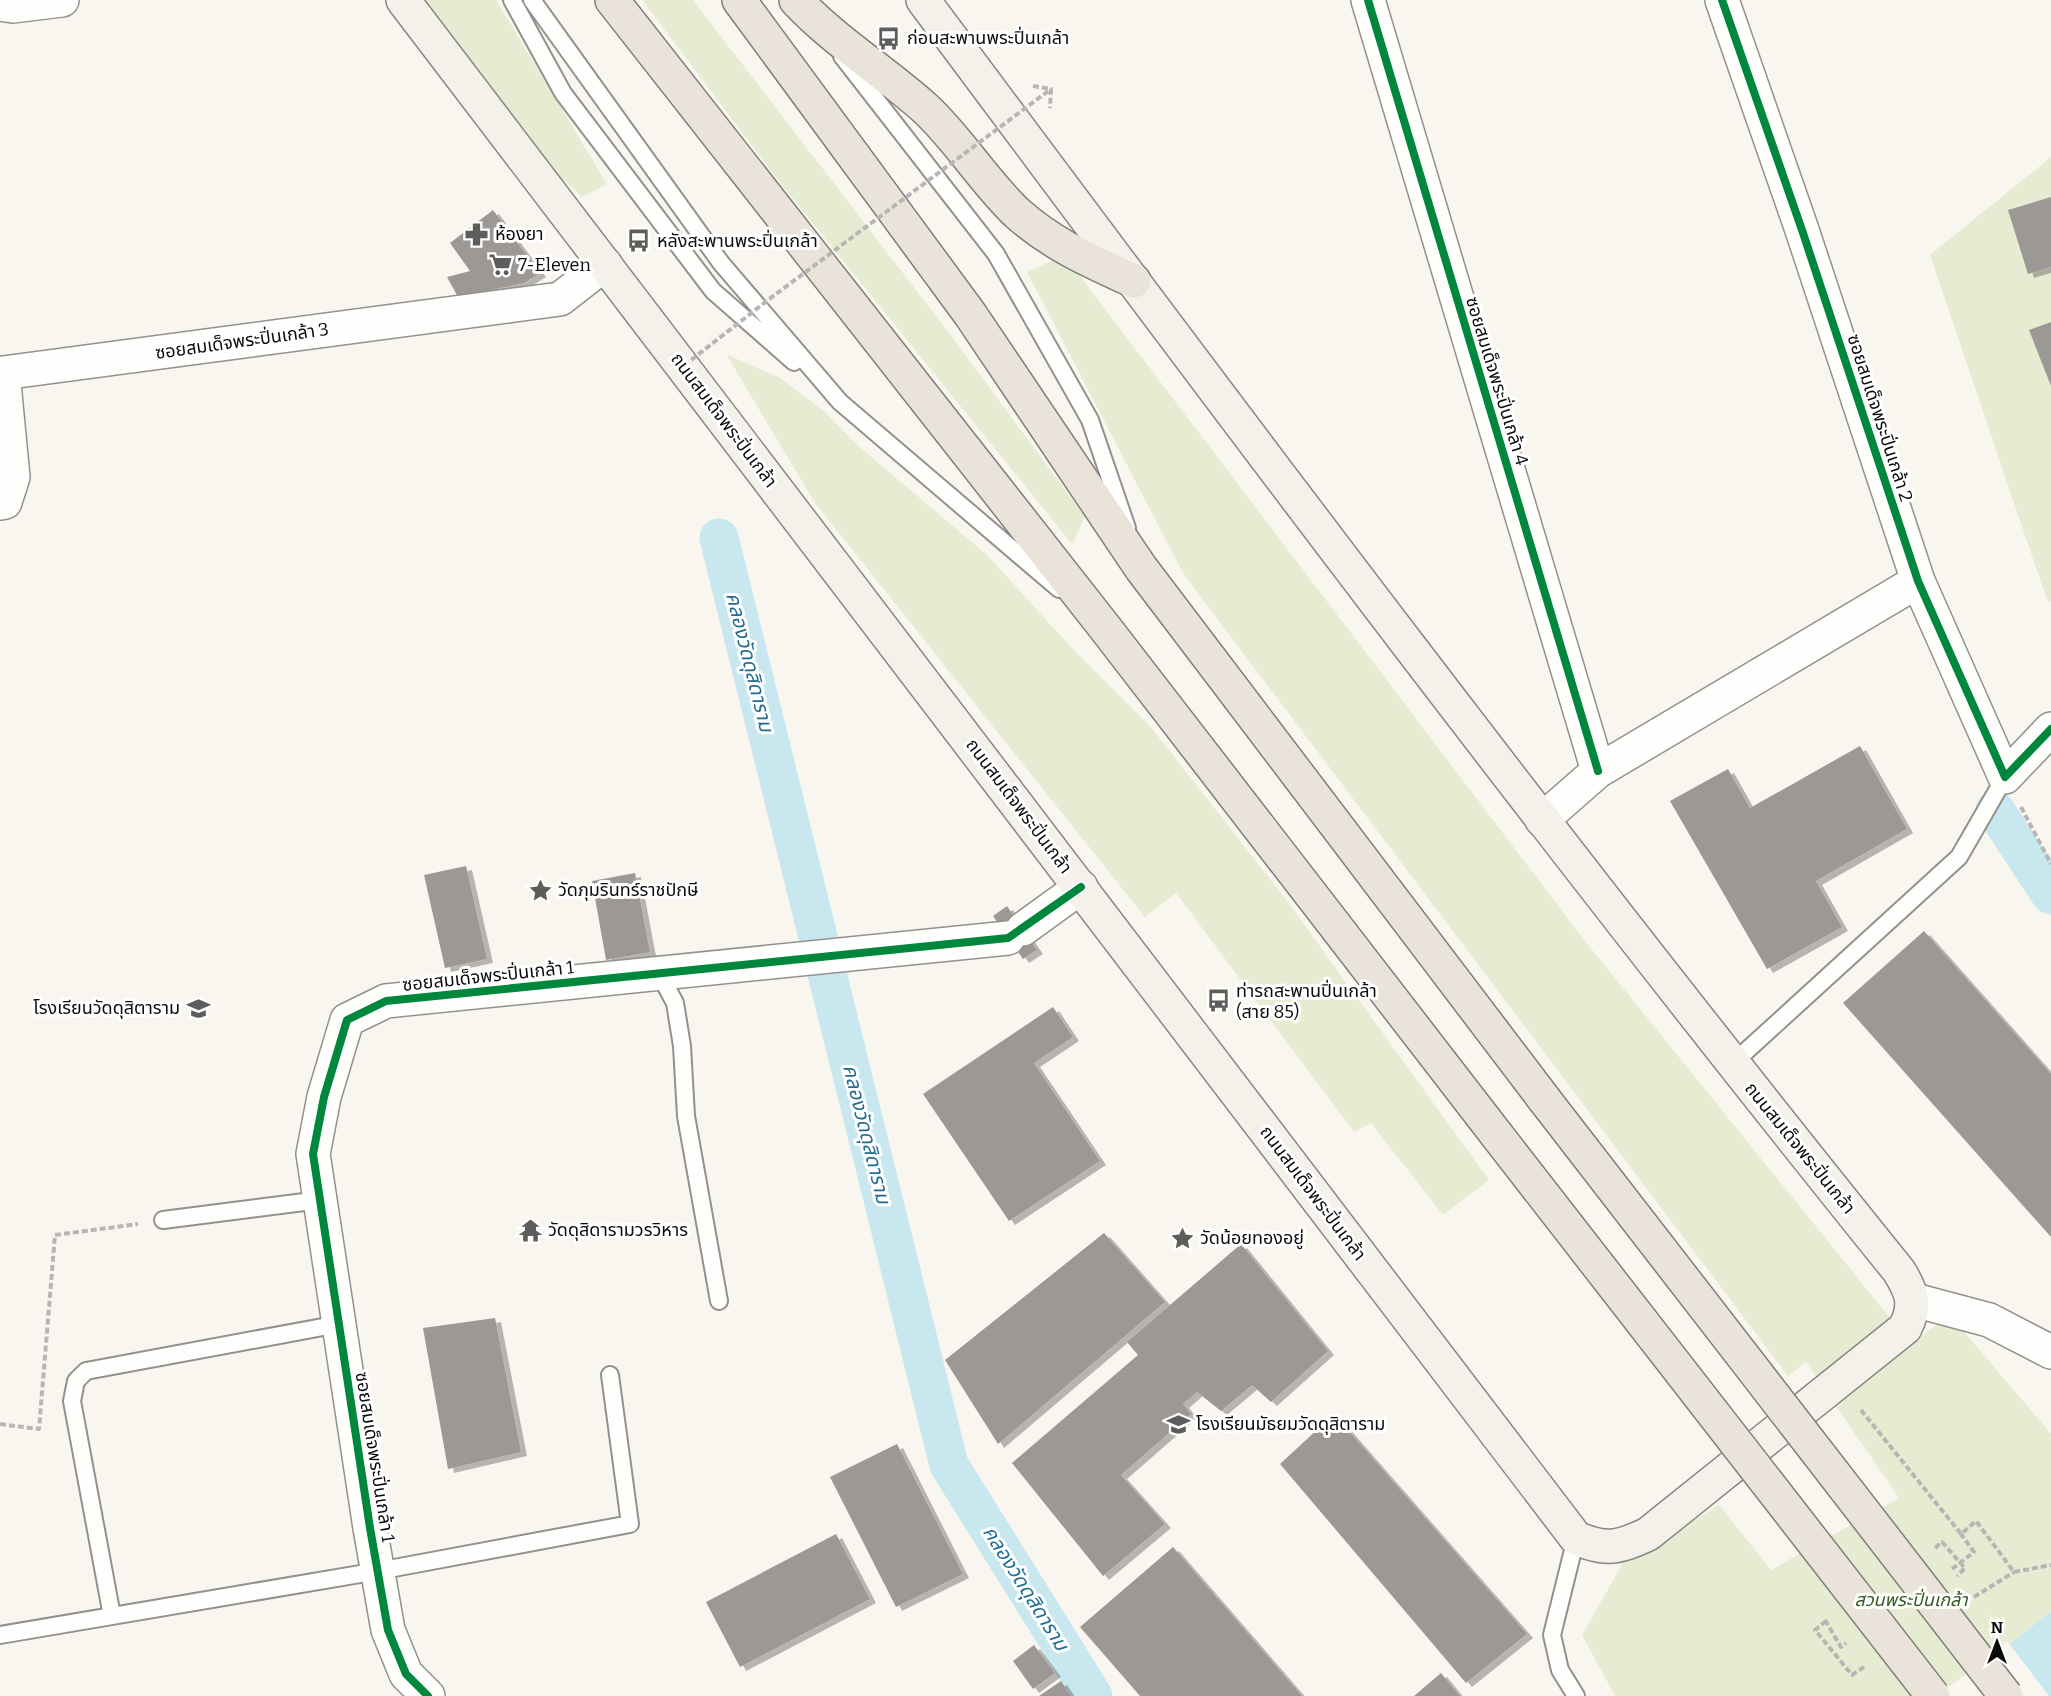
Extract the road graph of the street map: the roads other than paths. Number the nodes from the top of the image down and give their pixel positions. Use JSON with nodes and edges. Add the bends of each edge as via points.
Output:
{"nodes":[{"id":1,"x":62,"y":0,"type":"edge"},
{"id":2,"x":403,"y":0,"type":"edge"},
{"id":3,"x":512,"y":0,"type":"edge"},
{"id":4,"x":532,"y":0,"type":"edge"},
{"id":5,"x":612,"y":0,"type":"edge"},
{"id":6,"x":739,"y":0,"type":"edge"},
{"id":7,"x":923,"y":0,"type":"edge"},
{"id":8,"x":1368,"y":0,"type":"edge"},
{"id":9,"x":1722,"y":0,"type":"edge"},
{"id":10,"x":0,"y":4,"type":"edge"},
{"id":11,"x":803,"y":7,"type":"edge"},
{"id":12,"x":605,"y":264,"type":"junction"},
{"id":13,"x":1134,"y":280,"type":"junction"},
{"id":14,"x":1,"y":364,"type":"edge"},
{"id":15,"x":840,"y":402,"type":"junction"},
{"id":16,"x":0,"y":503,"type":"edge"},
{"id":17,"x":1141,"y":568,"type":"junction"},
{"id":18,"x":1918,"y":581,"type":"junction"},
{"id":19,"x":1106,"y":629,"type":"junction"},
{"id":20,"x":2051,"y":729,"type":"edge"},
{"id":21,"x":1598,"y":771,"type":"junction"},
{"id":22,"x":2005,"y":777,"type":"junction"},
{"id":23,"x":1542,"y":820,"type":"junction"},
{"id":24,"x":1081,"y":887,"type":"junction"},
{"id":25,"x":659,"y":973,"type":"junction"},
{"id":26,"x":1732,"y":1064,"type":"junction"},
{"id":27,"x":320,"y":1200,"type":"junction"},
{"id":28,"x":163,"y":1220,"type":"road end"},
{"id":29,"x":1914,"y":1300,"type":"junction"},
{"id":30,"x":718,"y":1301,"type":"dead end"},
{"id":31,"x":339,"y":1324,"type":"junction"},
{"id":32,"x":2051,"y":1352,"type":"edge"},
{"id":33,"x":610,"y":1375,"type":"dead end"},
{"id":34,"x":1576,"y":1538,"type":"junction"},
{"id":35,"x":378,"y":1571,"type":"junction"},
{"id":36,"x":112,"y":1616,"type":"junction"},
{"id":37,"x":0,"y":1635,"type":"edge"},
{"id":38,"x":428,"y":1696,"type":"edge"},
{"id":39,"x":1576,"y":1696,"type":"edge"},
{"id":40,"x":1933,"y":1696,"type":"edge"},
{"id":41,"x":2006,"y":1696,"type":"edge"}],
"edges":[{"from":1,"to":10,"type":"street"},
{"from":2,"to":12,"type":"main road","name":"ถนนสมเด็จพระปิ่นเกล้า"},
{"from":3,"to":15,"type":"lane","via":[[563,93],[713,291]]},
{"from":4,"to":15,"type":"lane","via":[[721,263]]},
{"from":5,"to":19,"type":"main road"},
{"from":6,"to":17,"type":"main road","via":[[970,314]]},
{"from":7,"to":13,"type":"main road","name":"ถนนสมเด็จพระปิ่นเกล้า"},
{"from":8,"to":21,"type":"street","name":"ซอยสมเด็จพระปิ่นเกล้า 4"},
{"from":9,"to":18,"type":"street","name":"ซอยสมเด็จพระปิ่นเกล้า 2"},
{"from":11,"to":13,"type":"main road","via":[[933,116],[1016,212],[1079,256]]},
{"from":11,"to":17,"type":"lane","via":[[996,254],[1090,420]]},
{"from":12,"to":14,"type":"street","name":"ซอยสมเด็จพระปิ่นเกล้า 3","via":[[560,299]]},
{"from":12,"to":24,"type":"main road","name":"ถนนสมเด็จพระปิ่นเกล้า"},
{"from":13,"to":23,"type":"main road","name":"ถนนสมเด็จพระปิ่นเกล้า"},
{"from":14,"to":16,"type":"street","name":"ซอยสมเด็จพระปิ่นเกล้า 3","via":[[13,477],[5,502]]},
{"from":15,"to":19,"type":"lane"},
{"from":17,"to":41,"type":"main road","bridge":true,"via":[[1544,1099]]},
{"from":18,"to":21,"type":"street"},
{"from":18,"to":22,"type":"street","name":"ซอยสมเด็จพระปิ่นเกล้า 2"},
{"from":19,"to":40,"type":"main road","bridge":true},
{"from":20,"to":22,"type":"street"},
{"from":21,"to":23,"type":"street"},
{"from":22,"to":26,"type":"lane","via":[[1959,856]]},
{"from":23,"to":26,"type":"main road","name":"ถนนสมเด็จพระปิ่นเกล้า"},
{"from":24,"to":25,"type":"street","name":"ซอยสมเด็จพระปิ่นเกล้า 1","via":[[1016,934]]},
{"from":24,"to":34,"type":"main road","name":"ถนนสมเด็จพระปิ่นเกล้า"},
{"from":25,"to":27,"type":"street","name":"ซอยสมเด็จพระปิ่นเกล้า 1","via":[[386,1001],[347,1020],[324,1097],[313,1154]]},
{"from":25,"to":30,"type":"lane","via":[[675,1004],[686,1116]]},
{"from":26,"to":29,"type":"main road","name":"ถนนสมเด็จพระปิ่นเกล้า","via":[[1899,1270]]},
{"from":27,"to":28,"type":"lane"},
{"from":27,"to":31,"type":"street","name":"ซอยสมเด็จพระปิ่นเกล้า 1"},
{"from":29,"to":32,"type":"street","via":[[1989,1320]]},
{"from":29,"to":34,"type":"main road","via":[[1905,1328],[1648,1534],[1623,1546],[1597,1547]]},
{"from":31,"to":35,"type":"street","name":"ซอยสมเด็จพระปิ่นเกล้า 1"},
{"from":31,"to":36,"type":"lane","via":[[86,1371],[76,1381],[72,1401]]},
{"from":33,"to":35,"type":"lane","via":[[630,1524]]},
{"from":34,"to":39,"type":"lane","via":[[1552,1635],[1560,1670]]},
{"from":35,"to":36,"type":"lane"},
{"from":35,"to":38,"type":"street","name":"ซอยสมเด็จพระปิ่นเกล้า 1","via":[[388,1630],[406,1674]]},
{"from":36,"to":37,"type":"lane"}]}
